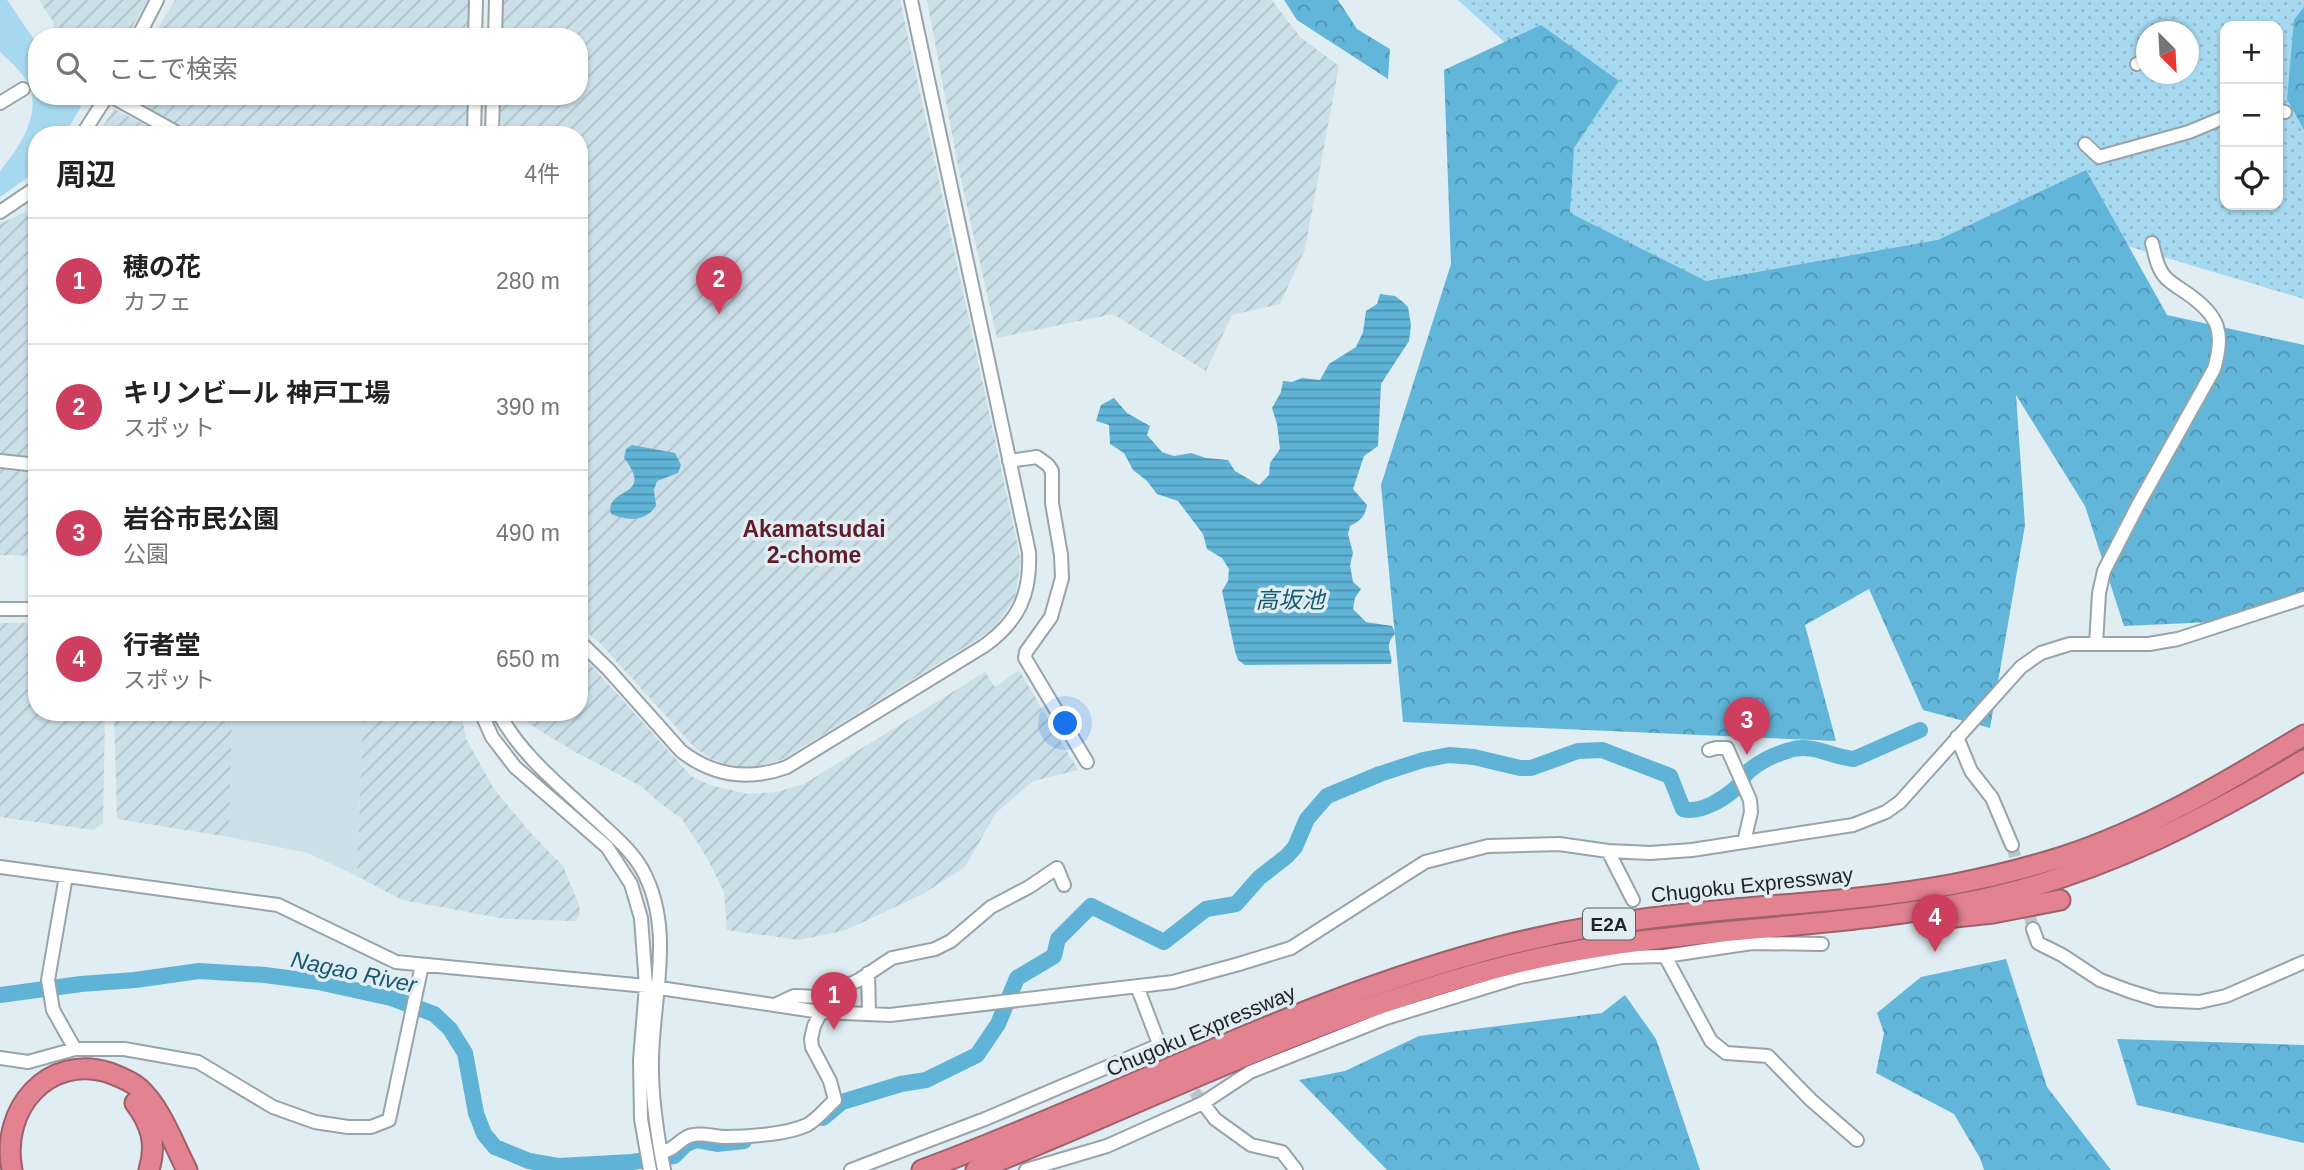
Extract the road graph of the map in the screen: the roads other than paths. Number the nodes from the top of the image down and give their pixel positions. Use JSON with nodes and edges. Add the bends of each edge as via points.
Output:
{"nodes":[{"id":1,"x":157,"y":0,"type":"edge"},
{"id":2,"x":476,"y":0,"type":"edge"},
{"id":3,"x":496,"y":0,"type":"edge"},
{"id":4,"x":911,"y":0,"type":"edge"},
{"id":5,"x":143,"y":28,"type":"edge"},
{"id":6,"x":475,"y":28,"type":"edge"},
{"id":7,"x":495,"y":28,"type":"edge"},
{"id":8,"x":23,"y":89,"type":"dead end"},
{"id":9,"x":0,"y":103,"type":"edge"},
{"id":10,"x":103,"y":105,"type":"edge"},
{"id":11,"x":126,"y":105,"type":"edge"},
{"id":12,"x":475,"y":105,"type":"edge"},
{"id":13,"x":493,"y":105,"type":"edge"},
{"id":14,"x":2220,"y":119,"type":"edge"},
{"id":15,"x":88,"y":126,"type":"edge"},
{"id":16,"x":164,"y":126,"type":"edge"},
{"id":17,"x":474,"y":126,"type":"edge"},
{"id":18,"x":492,"y":126,"type":"edge"},
{"id":19,"x":2085,"y":144,"type":"dead end"},
{"id":20,"x":28,"y":193,"type":"edge"},
{"id":21,"x":0,"y":212,"type":"edge"},
{"id":22,"x":2152,"y":243,"type":"dead end"},
{"id":23,"x":0,"y":461,"type":"edge"},
{"id":24,"x":1009,"y":461,"type":"junction"},
{"id":25,"x":28,"y":464,"type":"edge"},
{"id":26,"x":2304,"y":598,"type":"edge"},
{"id":27,"x":0,"y":609,"type":"edge"},
{"id":28,"x":28,"y":609,"type":"edge"},
{"id":29,"x":2096,"y":644,"type":"junction"},
{"id":30,"x":588,"y":650,"type":"edge"},
{"id":31,"x":485,"y":721,"type":"edge"},
{"id":32,"x":503,"y":721,"type":"edge"},
{"id":33,"x":1957,"y":737,"type":"junction"},
{"id":34,"x":2298,"y":738,"type":"edge"},
{"id":35,"x":1709,"y":750,"type":"dead end"},
{"id":36,"x":2304,"y":760,"type":"edge"},
{"id":37,"x":1087,"y":762,"type":"dead end"},
{"id":38,"x":1744,"y":842,"type":"junction"},
{"id":39,"x":2012,"y":845,"type":"tunnel mouth"},
{"id":40,"x":1608,"y":851,"type":"junction"},
{"id":41,"x":0,"y":867,"type":"edge"},
{"id":42,"x":66,"y":876,"type":"junction"},
{"id":43,"x":1063,"y":885,"type":"dead end"},
{"id":44,"x":1633,"y":900,"type":"dead end"},
{"id":45,"x":2060,"y":900,"type":"dead end"},
{"id":46,"x":1793,"y":924,"type":"junction"},
{"id":47,"x":2033,"y":929,"type":"tunnel mouth"},
{"id":48,"x":1822,"y":944,"type":"dead end"},
{"id":49,"x":1665,"y":956,"type":"junction"},
{"id":50,"x":2304,"y":962,"type":"edge"},
{"id":51,"x":422,"y":965,"type":"junction"},
{"id":52,"x":868,"y":973,"type":"junction"},
{"id":53,"x":646,"y":986,"type":"junction"},
{"id":54,"x":1137,"y":986,"type":"junction"},
{"id":55,"x":659,"y":988,"type":"junction"},
{"id":56,"x":777,"y":1004,"type":"junction"},
{"id":57,"x":821,"y":1012,"type":"junction"},
{"id":58,"x":869,"y":1014,"type":"junction"},
{"id":59,"x":75,"y":1049,"type":"junction"},
{"id":60,"x":0,"y":1058,"type":"edge"},
{"id":61,"x":1203,"y":1103,"type":"junction"},
{"id":62,"x":1857,"y":1140,"type":"dead end"},
{"id":63,"x":661,"y":1152,"type":"junction"},
{"id":64,"x":12,"y":1170,"type":"edge"},
{"id":65,"x":23,"y":1170,"type":"edge"},
{"id":66,"x":149,"y":1170,"type":"edge"},
{"id":67,"x":187,"y":1170,"type":"edge"},
{"id":68,"x":650,"y":1170,"type":"edge"},
{"id":69,"x":664,"y":1170,"type":"edge"},
{"id":70,"x":851,"y":1170,"type":"edge"},
{"id":71,"x":922,"y":1170,"type":"edge"},
{"id":72,"x":976,"y":1170,"type":"edge"},
{"id":73,"x":1026,"y":1170,"type":"edge"},
{"id":74,"x":1296,"y":1170,"type":"edge"}],
"edges":[{"from":1,"to":5,"type":"street"},
{"from":2,"to":6,"type":"street"},
{"from":3,"to":7,"type":"street"},
{"from":4,"to":24,"type":"street"},
{"from":8,"to":9,"type":"street"},
{"from":10,"to":15,"type":"street"},
{"from":11,"to":16,"type":"street"},
{"from":12,"to":17,"type":"street"},
{"from":13,"to":18,"type":"street"},
{"from":14,"to":19,"type":"street","via":[[2099,157]]},
{"from":20,"to":21,"type":"street"},
{"from":22,"to":29,"type":"street","via":[[2166,279],[2205,306],[2213,317],[2220,349],[2214,369],[2104,571]]},
{"from":23,"to":25,"type":"street"},
{"from":24,"to":30,"type":"street","via":[[1030,552],[1027,590],[1011,622],[985,646],[787,767],[743,776],[695,762]]},
{"from":24,"to":37,"type":"street","via":[[1037,457],[1052,471],[1062,578],[1051,617],[1025,658]]},
{"from":26,"to":29,"type":"street","via":[[2178,639]]},
{"from":27,"to":28,"type":"street"},
{"from":29,"to":33,"type":"street","via":[[2070,644],[2041,653],[2021,667]]},
{"from":31,"to":53,"type":"street","via":[[515,767],[607,847],[622,866],[642,918]]},
{"from":32,"to":55,"type":"street","via":[[537,766],[627,848],[642,869],[659,920]]},
{"from":33,"to":38,"type":"street","via":[[1900,802],[1885,812],[1853,825]]},
{"from":33,"to":39,"type":"street"},
{"from":34,"to":71,"type":"highway","name":"Chugoku Expressway","number":"E2A","via":[[2148,822],[2099,844],[2027,867],[1877,895],[1604,925],[1425,968],[1329,1002]]},
{"from":35,"to":38,"type":"street","via":[[1727,748],[1747,793],[1751,812]]},
{"from":36,"to":46,"type":"highway","name":"Chugoku Expressway","number":"E2A","via":[[2183,828],[2072,874],[1958,904]]},
{"from":38,"to":40,"type":"street","via":[[1650,853]]},
{"from":40,"to":44,"type":"street"},
{"from":40,"to":54,"type":"street","via":[[1559,845],[1488,846],[1425,862],[1291,947],[1173,982]]},
{"from":41,"to":42,"type":"street"},
{"from":42,"to":51,"type":"street","via":[[278,905],[396,962]]},
{"from":42,"to":59,"type":"street","via":[[48,980],[53,1010]]},
{"from":43,"to":52,"type":"street","via":[[1057,868],[991,907],[943,945],[892,958]]},
{"from":45,"to":46,"type":"highway","via":[[1961,918]]},
{"from":46,"to":72,"type":"highway","name":"Chugoku Expressway","number":"E2A","via":[[1605,945],[1477,973],[1303,1034]]},
{"from":47,"to":50,"type":"street","via":[[2038,943],[2100,980],[2158,1000],[2199,1002],[2226,996]]},
{"from":48,"to":49,"type":"street","via":[[1752,943]]},
{"from":49,"to":61,"type":"street","via":[[1622,957],[1519,977],[1386,1018],[1250,1072]]},
{"from":49,"to":62,"type":"street","via":[[1711,1041],[1726,1053],[1768,1056]]},
{"from":51,"to":53,"type":"street"},
{"from":51,"to":59,"type":"street","via":[[389,1120],[371,1127],[315,1122],[273,1107],[198,1062],[124,1049]]},
{"from":52,"to":56,"type":"street","via":[[822,997],[794,996]]},
{"from":52,"to":58,"type":"street"},
{"from":53,"to":55,"type":"street"},
{"from":53,"to":68,"type":"street","via":[[641,1119]]},
{"from":54,"to":58,"type":"street","via":[[931,1012]]},
{"from":54,"to":70,"type":"street","via":[[1160,1047]]},
{"from":55,"to":56,"type":"street"},
{"from":55,"to":63,"type":"street","via":[[652,1058]]},
{"from":56,"to":57,"type":"street"},
{"from":57,"to":58,"type":"street"},
{"from":57,"to":63,"type":"street","via":[[812,1047],[835,1100],[813,1120],[776,1133],[696,1134]]},
{"from":59,"to":60,"type":"street","via":[[28,1062]]},
{"from":61,"to":73,"type":"street","via":[[1107,1146]]},
{"from":61,"to":74,"type":"street","via":[[1215,1119],[1251,1145],[1282,1152]]},
{"from":63,"to":69,"type":"street"},
{"from":64,"to":67,"type":"highway","via":[[8,1138],[22,1102],[42,1082],[74,1069],[97,1069],[138,1087],[153,1105]]},
{"from":65,"to":66,"type":"highway","via":[[18,1141],[27,1113],[38,1099],[65,1083],[91,1080],[125,1094],[146,1118],[153,1146]]}]}
